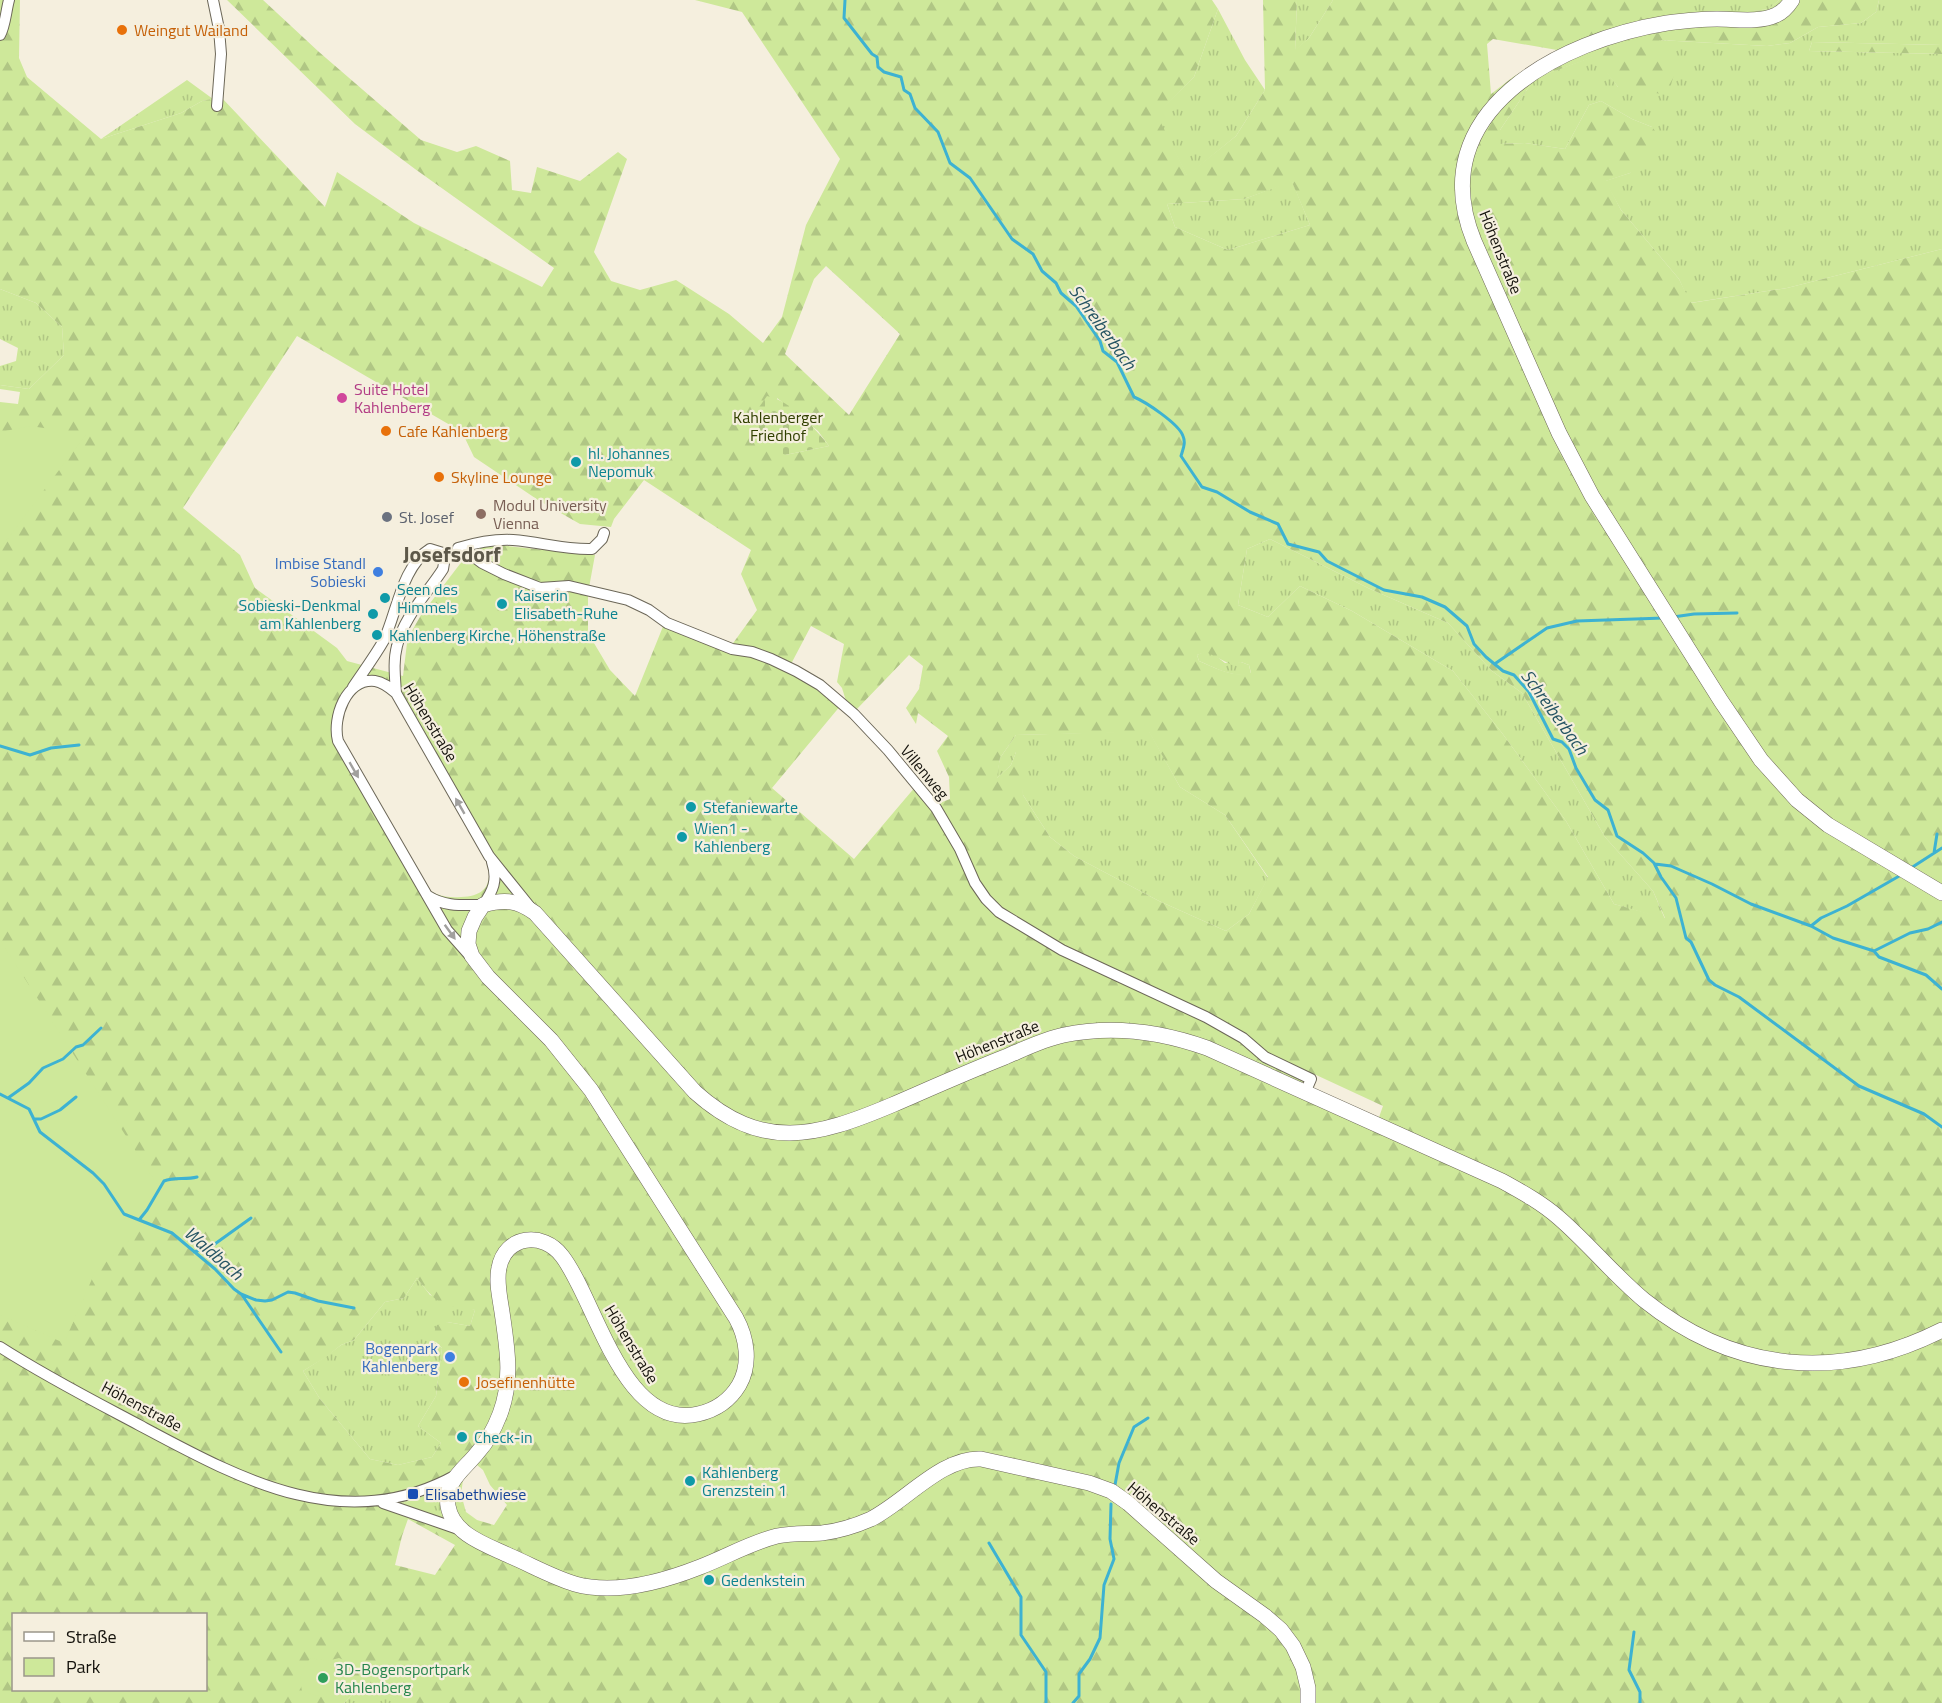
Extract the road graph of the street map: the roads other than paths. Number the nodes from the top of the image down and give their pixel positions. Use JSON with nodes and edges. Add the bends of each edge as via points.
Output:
{"nodes":[{"id":1,"x":9,"y":0,"type":"edge"},
{"id":2,"x":213,"y":0,"type":"edge"},
{"id":3,"x":1792,"y":0,"type":"edge"},
{"id":4,"x":0,"y":34,"type":"edge"},
{"id":5,"x":217,"y":105,"type":"dead end"},
{"id":6,"x":604,"y":533,"type":"dead end"},
{"id":7,"x":458,"y":548,"type":"junction"},
{"id":8,"x":443,"y":553,"type":"junction"},
{"id":9,"x":396,"y":693,"type":"junction"},
{"id":10,"x":344,"y":700,"type":"junction"},
{"id":11,"x":489,"y":856,"type":"junction"},
{"id":12,"x":1942,"y":892,"type":"edge"},
{"id":13,"x":426,"y":894,"type":"junction"},
{"id":14,"x":483,"y":905,"type":"junction"},
{"id":15,"x":546,"y":925,"type":"junction"},
{"id":16,"x":478,"y":966,"type":"junction"},
{"id":17,"x":1305,"y":1093,"type":"junction"},
{"id":18,"x":1942,"y":1330,"type":"edge"},
{"id":19,"x":0,"y":1347,"type":"edge"},
{"id":20,"x":456,"y":1475,"type":"junction"},
{"id":21,"x":380,"y":1502,"type":"junction"},
{"id":22,"x":458,"y":1525,"type":"junction"},
{"id":23,"x":1308,"y":1703,"type":"edge"}],
"edges":[{"from":1,"to":4,"type":"street"},
{"from":2,"to":5,"type":"street","via":[[221,54]]},
{"from":3,"to":12,"type":"street","name":"Höhenstraße","via":[[1770,18],[1691,20],[1641,28],[1604,39],[1536,72],[1495,104],[1471,141],[1462,190],[1467,223],[1582,478],[1747,741],[1779,783],[1828,825]]},
{"from":6,"to":7,"type":"street","via":[[592,549],[512,540]]},
{"from":7,"to":8,"type":"street"},
{"from":7,"to":17,"type":"street","name":"Villenweg","via":[[504,574],[540,588],[569,586],[628,600],[667,623],[732,649],[771,659],[820,685],[854,714],[940,812],[975,883],[999,912],[1062,950],[1243,1038],[1265,1057],[1311,1079]]},
{"from":8,"to":9,"type":"street","via":[[442,569],[399,637],[394,667]]},
{"from":8,"to":10,"type":"street","via":[[430,549],[404,581],[382,643]]},
{"from":9,"to":10,"type":"street","name":"Höhenstraße","via":[[382,683],[369,681],[355,687]]},
{"from":11,"to":9,"type":"street","name":"Höhenstraße","one_way":true},
{"from":10,"to":13,"type":"street","name":"Höhenstraße","one_way":true,"via":[[337,716],[338,741]]},
{"from":11,"to":14,"type":"street","name":"Höhenstraße","via":[[495,880]]},
{"from":11,"to":15,"type":"street","name":"Höhenstraße"},
{"from":13,"to":14,"type":"street","name":"Höhenstraße","via":[[451,905]]},
{"from":13,"to":16,"type":"street","name":"Höhenstraße","one_way":true,"via":[[447,930]]},
{"from":14,"to":15,"type":"street","name":"Höhenstraße","via":[[514,901]]},
{"from":14,"to":16,"type":"street","name":"Höhenstraße","via":[[468,940]]},
{"from":15,"to":17,"type":"street","name":"Höhenstraße","via":[[695,1092],[726,1116],[762,1130],[808,1133],[836,1127],[1043,1041],[1098,1030],[1144,1032],[1190,1042]]},
{"from":16,"to":20,"type":"street","name":"Höhenstraße","via":[[551,1040],[591,1090],[736,1317],[747,1355],[739,1385],[723,1404],[691,1415],[660,1410],[642,1397],[624,1370],[563,1257],[552,1246],[524,1239],[505,1253],[498,1273],[508,1367],[503,1406],[485,1444]]},
{"from":17,"to":18,"type":"street","name":"Höhenstraße","via":[[1532,1198],[1560,1218],[1643,1299],[1686,1328],[1727,1347],[1761,1358],[1834,1363],[1896,1350]]},
{"from":19,"to":21,"type":"street","name":"Höhenstraße","via":[[84,1396],[243,1477],[278,1491],[313,1498]]},
{"from":20,"to":21,"type":"street","name":"Höhenstraße","via":[[425,1491]]},
{"from":20,"to":22,"type":"street","name":"Höhenstraße","via":[[448,1497]]},
{"from":21,"to":22,"type":"street","name":"Höhenstraße"},
{"from":22,"to":23,"type":"street","name":"Höhenstraße","via":[[486,1544],[560,1578],[590,1587],[623,1587],[697,1569],[777,1536],[837,1531],[857,1525],[883,1512],[946,1467],[981,1459],[1089,1483],[1119,1497],[1216,1581],[1276,1625],[1303,1667]]}]}
